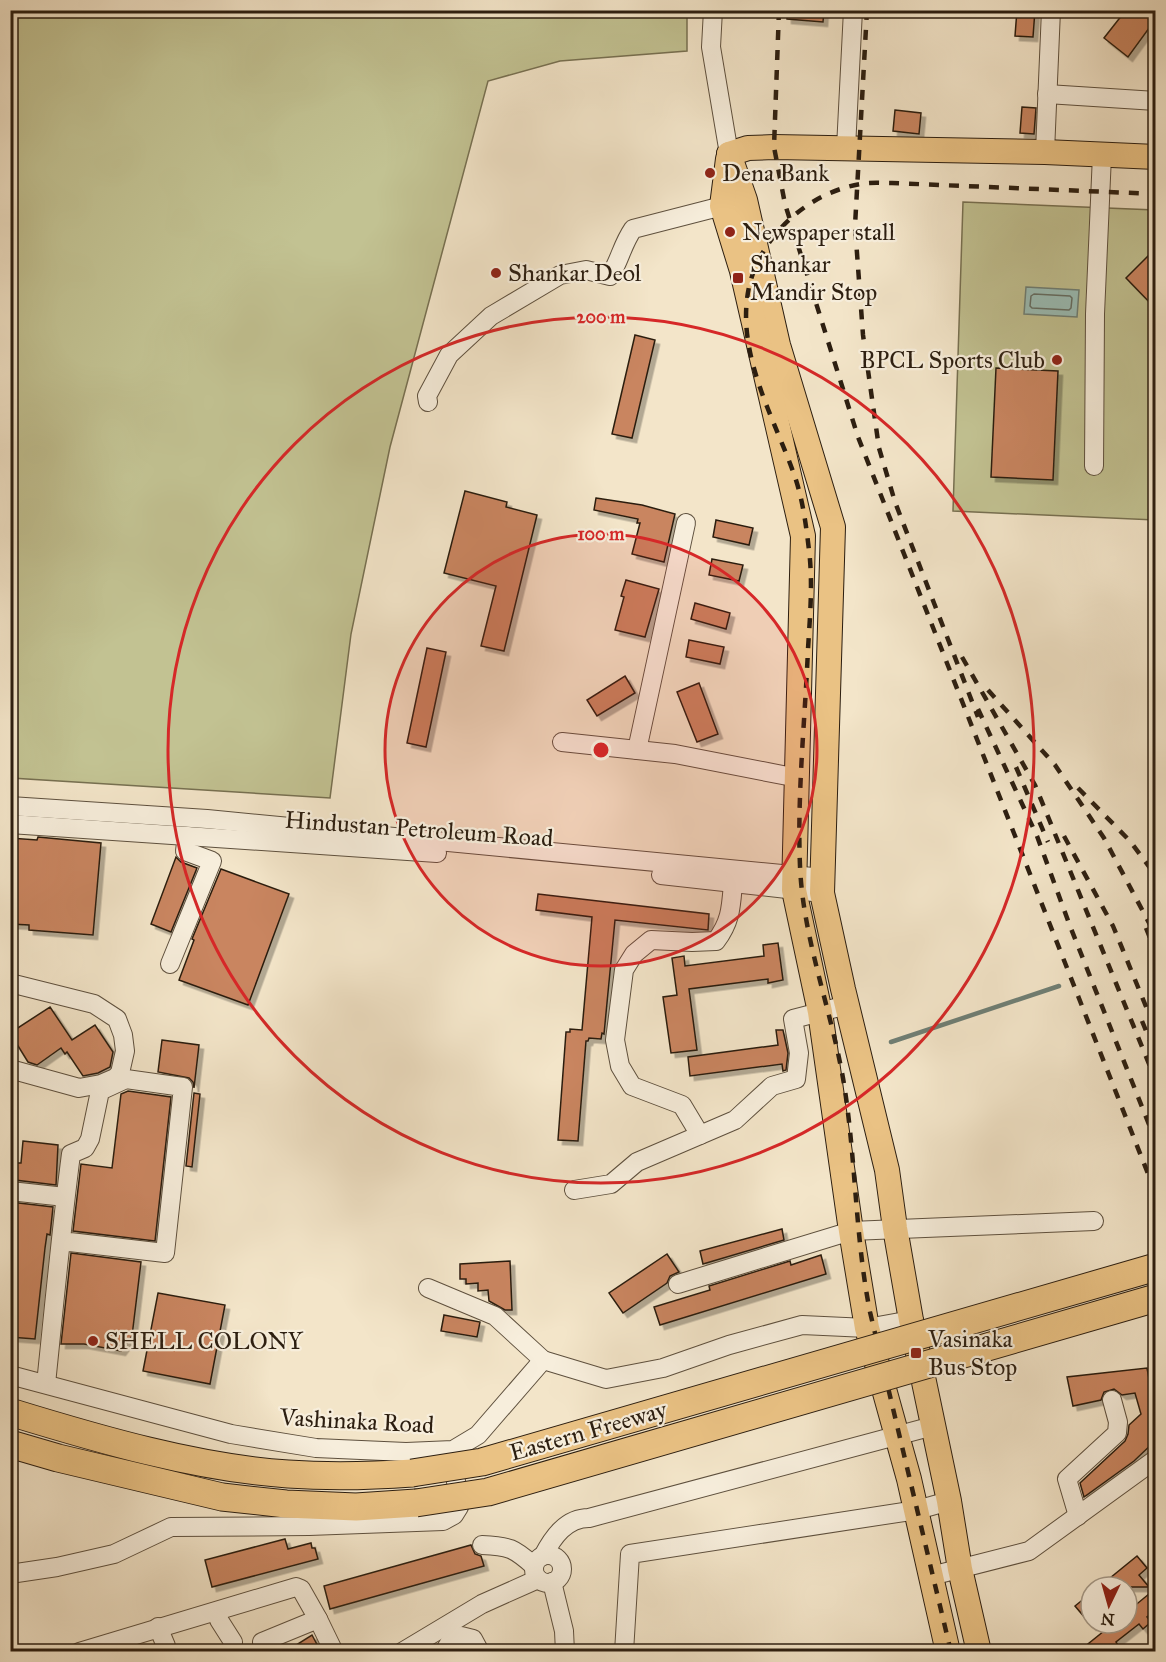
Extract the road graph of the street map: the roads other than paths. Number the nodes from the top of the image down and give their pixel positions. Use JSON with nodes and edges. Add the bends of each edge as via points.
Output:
{"nodes":[{"id":1,"x":713,"y":10,"type":"edge"},
{"id":2,"x":853,"y":10,"type":"edge"},
{"id":3,"x":1052,"y":10,"type":"edge"},
{"id":4,"x":1047,"y":93,"type":"junction"},
{"id":5,"x":1155,"y":101,"type":"edge"},
{"id":6,"x":846,"y":148,"type":"junction"},
{"id":7,"x":1045,"y":152,"type":"junction"},
{"id":8,"x":729,"y":154,"type":"junction"},
{"id":9,"x":1102,"y":155,"type":"junction"},
{"id":10,"x":1155,"y":157,"type":"edge"},
{"id":11,"x":733,"y":203,"type":"junction"},
{"id":12,"x":428,"y":402,"type":"dead end"},
{"id":13,"x":1094,"y":466,"type":"dead end"},
{"id":14,"x":686,"y":523,"type":"dead end"},
{"id":15,"x":562,"y":742,"type":"dead end"},
{"id":16,"x":637,"y":750,"type":"junction"},
{"id":17,"x":798,"y":778,"type":"junction"},
{"id":18,"x":10,"y":806,"type":"edge"},
{"id":19,"x":10,"y":824,"type":"edge"},
{"id":20,"x":187,"y":836,"type":"junction"},
{"id":21,"x":733,"y":883,"type":"junction"},
{"id":22,"x":795,"y":883,"type":"junction"},
{"id":23,"x":823,"y":885,"type":"junction"},
{"id":24,"x":170,"y":964,"type":"dead end"},
{"id":25,"x":10,"y":983,"type":"edge"},
{"id":26,"x":847,"y":1005,"type":"junction"},
{"id":27,"x":820,"y":1012,"type":"junction"},
{"id":28,"x":10,"y":1068,"type":"edge"},
{"id":29,"x":700,"y":1135,"type":"junction"},
{"id":30,"x":574,"y":1190,"type":"dead end"},
{"id":31,"x":10,"y":1191,"type":"edge"},
{"id":32,"x":65,"y":1197,"type":"junction"},
{"id":33,"x":1094,"y":1221,"type":"dead end"},
{"id":34,"x":895,"y":1228,"type":"junction"},
{"id":35,"x":851,"y":1231,"type":"junction"},
{"id":36,"x":61,"y":1241,"type":"junction"},
{"id":37,"x":1155,"y":1267,"type":"edge"},
{"id":38,"x":678,"y":1284,"type":"dead end"},
{"id":39,"x":428,"y":1288,"type":"dead end"},
{"id":40,"x":1155,"y":1298,"type":"edge"},
{"id":41,"x":911,"y":1320,"type":"junction"},
{"id":42,"x":867,"y":1328,"type":"junction"},
{"id":43,"x":543,"y":1360,"type":"junction"},
{"id":44,"x":10,"y":1375,"type":"edge"},
{"id":45,"x":46,"y":1384,"type":"junction"},
{"id":46,"x":1112,"y":1400,"type":"dead end"},
{"id":47,"x":10,"y":1412,"type":"edge"},
{"id":48,"x":933,"y":1426,"type":"junction"},
{"id":49,"x":898,"y":1436,"type":"junction"},
{"id":50,"x":10,"y":1444,"type":"edge"},
{"id":51,"x":453,"y":1450,"type":"junction"},
{"id":52,"x":1155,"y":1459,"type":"edge"},
{"id":53,"x":942,"y":1471,"type":"junction"},
{"id":54,"x":909,"y":1479,"type":"junction"},
{"id":55,"x":949,"y":1502,"type":"junction"},
{"id":56,"x":916,"y":1510,"type":"junction"},
{"id":57,"x":1078,"y":1516,"type":"junction"},
{"id":58,"x":482,"y":1545,"type":"dead end"},
{"id":59,"x":545,"y":1568,"type":"junction"},
{"id":60,"x":960,"y":1569,"type":"junction"},
{"id":61,"x":10,"y":1574,"type":"edge"},
{"id":62,"x":931,"y":1576,"type":"junction"},
{"id":63,"x":482,"y":1604,"type":"junction"},
{"id":64,"x":318,"y":1618,"type":"junction"},
{"id":65,"x":219,"y":1620,"type":"dead end"},
{"id":66,"x":158,"y":1627,"type":"junction"},
{"id":67,"x":262,"y":1642,"type":"dead end"},
{"id":68,"x":450,"y":1644,"type":"edge"},
{"id":69,"x":164,"y":1650,"type":"edge"},
{"id":70,"x":976,"y":1651,"type":"edge"},
{"id":71,"x":79,"y":1652,"type":"edge"},
{"id":72,"x":231,"y":1652,"type":"edge"},
{"id":73,"x":334,"y":1652,"type":"edge"},
{"id":74,"x":402,"y":1652,"type":"edge"},
{"id":75,"x":480,"y":1652,"type":"edge"},
{"id":76,"x":565,"y":1652,"type":"edge"},
{"id":77,"x":624,"y":1652,"type":"edge"},
{"id":78,"x":948,"y":1652,"type":"edge"}],
"edges":[{"from":1,"to":8,"type":"street","via":[[711,47]]},
{"from":2,"to":6,"type":"street"},
{"from":3,"to":4,"type":"street"},
{"from":4,"to":5,"type":"street"},
{"from":4,"to":7,"type":"street"},
{"from":6,"to":7,"type":"main road"},
{"from":6,"to":8,"type":"main road","via":[[757,147]]},
{"from":7,"to":9,"type":"main road"},
{"from":8,"to":11,"type":"main road"},
{"from":9,"to":10,"type":"main road"},
{"from":9,"to":13,"type":"street"},
{"from":11,"to":12,"type":"street","via":[[633,229],[622,244],[610,276],[586,270],[560,275],[490,316],[449,354],[427,396]]},
{"from":11,"to":17,"type":"main road","via":[[742,271],[803,536]]},
{"from":11,"to":23,"type":"main road","via":[[833,528]]},
{"from":14,"to":16,"type":"street"},
{"from":15,"to":16,"type":"street"},
{"from":16,"to":17,"type":"street"},
{"from":17,"to":22,"type":"main road"},
{"from":18,"to":22,"type":"street","via":[[207,819]]},
{"from":19,"to":20,"type":"street","name":"Hindustan Petroleum Road"},
{"from":20,"to":21,"type":"street","name":"Hindustan Petroleum Road","via":[[502,858]]},
{"from":20,"to":24,"type":"street","via":[[185,851],[212,861]]},
{"from":21,"to":22,"type":"street","name":"Hindustan Petroleum Road"},
{"from":21,"to":29,"type":"street","via":[[731,914],[716,941],[651,940],[634,954],[624,970],[615,1040],[620,1066],[632,1086],[682,1105]]},
{"from":22,"to":23,"type":"street","name":"Hindustan Petroleum Road"},
{"from":22,"to":27,"type":"main road"},
{"from":23,"to":26,"type":"main road"},
{"from":25,"to":28,"type":"street","via":[[94,1004],[117,1019],[125,1051],[115,1078],[79,1088]]},
{"from":26,"to":27,"type":"street"},
{"from":26,"to":34,"type":"main road","via":[[887,1170]]},
{"from":27,"to":29,"type":"street","via":[[793,1019],[799,1053],[796,1079],[772,1086],[735,1120]]},
{"from":27,"to":35,"type":"main road"},
{"from":29,"to":30,"type":"street","via":[[637,1162],[611,1184]]},
{"from":31,"to":32,"type":"street"},
{"from":32,"to":36,"type":"street"},
{"from":32,"to":36,"type":"street","via":[[71,1154],[85,1148],[90,1139],[100,1091],[126,1079],[183,1087],[165,1253]]},
{"from":33,"to":34,"type":"street"},
{"from":34,"to":35,"type":"street"},
{"from":34,"to":41,"type":"main road"},
{"from":35,"to":38,"type":"street"},
{"from":35,"to":42,"type":"main road"},
{"from":36,"to":45,"type":"street"},
{"from":37,"to":47,"type":"highway","name":"Eastern Freeway","bridge":true,"via":[[482,1462],[412,1473],[288,1474],[227,1467]]},
{"from":39,"to":43,"type":"street","via":[[495,1316]]},
{"from":40,"to":50,"type":"highway","name":"Eastern Freeway","bridge":true,"via":[[489,1492],[416,1503],[286,1504],[222,1497]]},
{"from":41,"to":42,"type":"street"},
{"from":41,"to":48,"type":"main road"},
{"from":42,"to":43,"type":"street","via":[[802,1325],[663,1368],[606,1379]]},
{"from":42,"to":49,"type":"main road"},
{"from":43,"to":51,"type":"street","name":"Vashinaka Road","via":[[478,1435]]},
{"from":44,"to":45,"type":"street","name":"Vashinaka Road"},
{"from":45,"to":51,"type":"street","name":"Vashinaka Road","via":[[231,1434],[305,1446],[406,1452]]},
{"from":46,"to":57,"type":"street","via":[[1117,1432],[1067,1479]]},
{"from":48,"to":49,"type":"street"},
{"from":48,"to":53,"type":"main road"},
{"from":49,"to":54,"type":"main road"},
{"from":49,"to":59,"type":"street","via":[[590,1518]]},
{"from":51,"to":61,"type":"street","via":[[459,1507],[443,1521],[171,1527],[114,1554]]},
{"from":52,"to":57,"type":"street"},
{"from":53,"to":54,"type":"main road"},
{"from":53,"to":55,"type":"main road"},
{"from":54,"to":56,"type":"main road"},
{"from":55,"to":56,"type":"street"},
{"from":55,"to":60,"type":"main road"},
{"from":56,"to":62,"type":"main road"},
{"from":56,"to":77,"type":"street","via":[[630,1554]]},
{"from":57,"to":60,"type":"street","via":[[1029,1551]]},
{"from":58,"to":59,"type":"street","via":[[506,1546]]},
{"from":59,"to":63,"type":"street"},
{"from":59,"to":76,"type":"street","via":[[564,1631]]},
{"from":60,"to":62,"type":"street"},
{"from":60,"to":70,"type":"main road"},
{"from":62,"to":78,"type":"main road"},
{"from":63,"to":68,"type":"street"},
{"from":63,"to":74,"type":"street"},
{"from":64,"to":66,"type":"street","via":[[296,1587]]},
{"from":64,"to":67,"type":"street"},
{"from":64,"to":73,"type":"street"},
{"from":65,"to":72,"type":"street","via":[[233,1642]]},
{"from":66,"to":69,"type":"street"},
{"from":66,"to":71,"type":"street"},
{"from":68,"to":75,"type":"street","via":[[461,1636],[473,1639]]}]}
